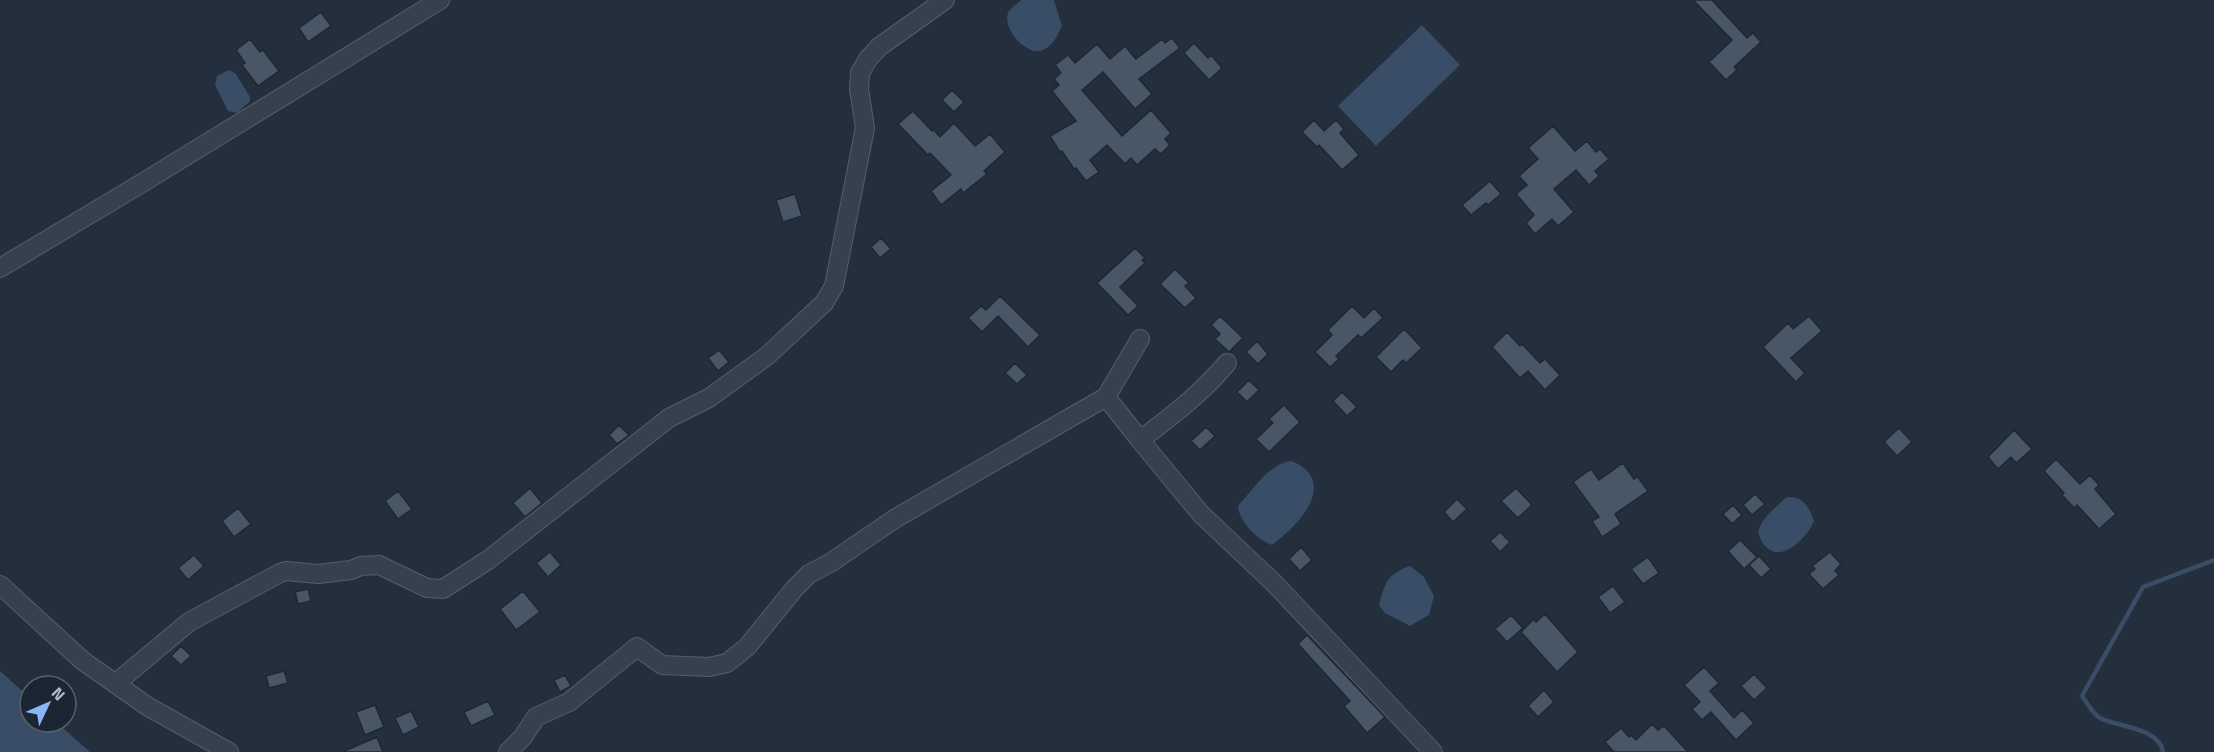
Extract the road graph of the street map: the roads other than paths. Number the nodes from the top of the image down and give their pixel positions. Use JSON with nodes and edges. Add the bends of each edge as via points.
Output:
{"nodes":[{"id":1,"x":440,"y":0,"type":"edge"},
{"id":2,"x":945,"y":0,"type":"edge"},
{"id":3,"x":0,"y":268,"type":"edge"},
{"id":4,"x":1140,"y":339,"type":"dead end"},
{"id":5,"x":1227,"y":363,"type":"dead end"},
{"id":6,"x":1106,"y":397,"type":"junction"},
{"id":7,"x":1140,"y":440,"type":"junction"},
{"id":8,"x":0,"y":585,"type":"edge"},
{"id":9,"x":115,"y":684,"type":"junction"},
{"id":10,"x":229,"y":752,"type":"edge"},
{"id":11,"x":508,"y":752,"type":"edge"},
{"id":12,"x":1433,"y":752,"type":"edge"}],
"edges":[{"from":1,"to":3,"type":"street"},
{"from":2,"to":9,"type":"street","via":[[879,47],[860,72],[865,128],[834,286],[824,303],[767,356],[709,398],[669,418],[488,560],[442,589],[427,588],[379,565],[318,574],[280,573],[189,622]]},
{"from":4,"to":6,"type":"street"},
{"from":5,"to":7,"type":"street","via":[[1178,411]]},
{"from":6,"to":7,"type":"street"},
{"from":6,"to":11,"type":"street","via":[[896,518],[809,574],[747,647],[727,663],[709,667],[663,664],[637,647],[569,702],[536,717]]},
{"from":7,"to":12,"type":"street","via":[[1201,514],[1275,584]]},
{"from":8,"to":9,"type":"street","via":[[83,661]]},
{"from":9,"to":10,"type":"street"}]}
